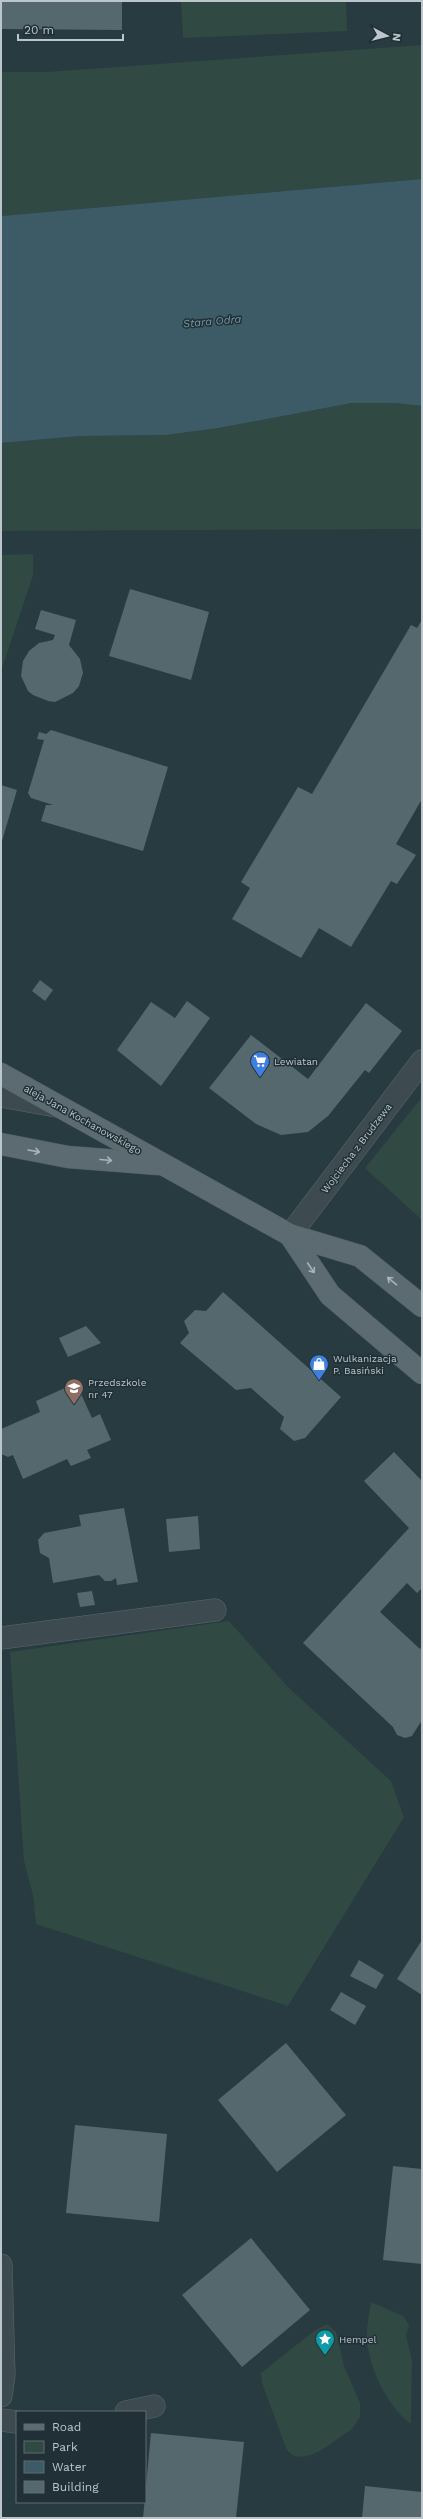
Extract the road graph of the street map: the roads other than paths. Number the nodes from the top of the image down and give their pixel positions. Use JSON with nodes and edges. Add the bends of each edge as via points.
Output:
{"nodes":[{"id":1,"x":422,"y":1061,"type":"edge"},
{"id":2,"x":1,"y":1074,"type":"edge"},
{"id":3,"x":1,"y":1096,"type":"edge"},
{"id":4,"x":61,"y":1107,"type":"junction"},
{"id":5,"x":1,"y":1144,"type":"edge"},
{"id":6,"x":165,"y":1165,"type":"junction"},
{"id":7,"x":290,"y":1235,"type":"junction"},
{"id":8,"x":422,"y":1306,"type":"edge"},
{"id":9,"x":422,"y":1373,"type":"edge"},
{"id":10,"x":215,"y":1610,"type":"dead end"},
{"id":11,"x":1,"y":1638,"type":"edge"},
{"id":12,"x":1,"y":2265,"type":"edge"},
{"id":13,"x":1,"y":2396,"type":"edge"},
{"id":14,"x":154,"y":2406,"type":"dead end"},
{"id":15,"x":131,"y":2411,"type":"edge"},
{"id":16,"x":1,"y":2420,"type":"edge"},
{"id":17,"x":16,"y":2422,"type":"edge"}],
"edges":[{"from":1,"to":7,"type":"street","name":"Wojciecha z Brudzewa"},
{"from":2,"to":4,"type":"main road","name":"aleja Jana Kochanowskiego"},
{"from":3,"to":4,"type":"street"},
{"from":4,"to":6,"type":"main road","name":"aleja Jana Kochanowskiego"},
{"from":5,"to":6,"type":"main road","name":"aleja Jana Kochanowskiego","one_way":true,"via":[[68,1157]]},
{"from":6,"to":7,"type":"main road","name":"aleja Jana Kochanowskiego"},
{"from":8,"to":7,"type":"main road","name":"aleja Jana Kochanowskiego","one_way":true,"via":[[360,1256]]},
{"from":7,"to":9,"type":"main road","name":"aleja Jana Kochanowskiego","one_way":true,"via":[[330,1295]]},
{"from":10,"to":11,"type":"street"},
{"from":12,"to":13,"type":"street","via":[[4,2376]]},
{"from":14,"to":15,"type":"street"},
{"from":16,"to":17,"type":"street"}]}
